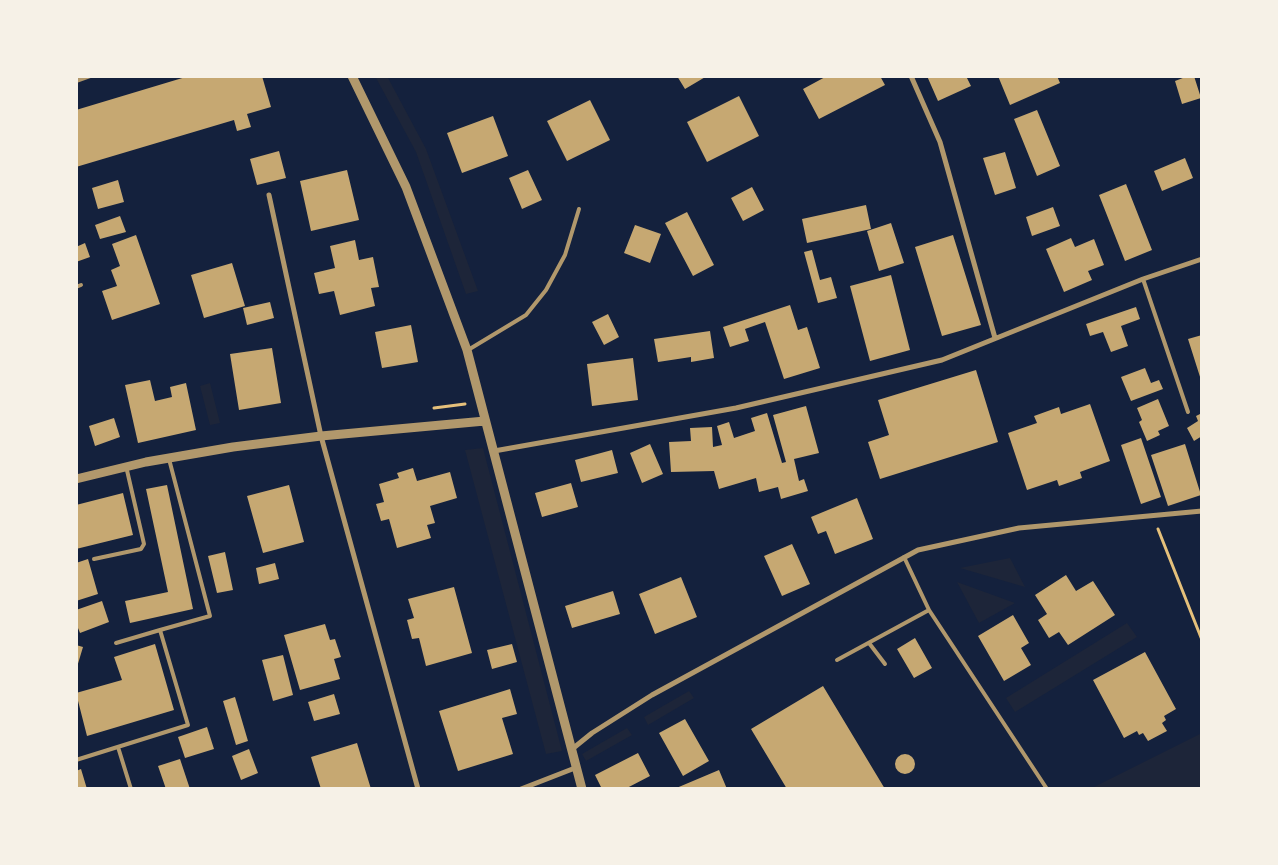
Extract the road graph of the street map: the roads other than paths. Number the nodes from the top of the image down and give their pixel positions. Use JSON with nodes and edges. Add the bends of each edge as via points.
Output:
{"nodes":[{"id":1,"x":90,"y":76,"type":"edge"},
{"id":2,"x":352,"y":76,"type":"edge"},
{"id":3,"x":911,"y":76,"type":"edge"},
{"id":4,"x":76,"y":80,"type":"edge"},
{"id":5,"x":269,"y":195,"type":"dead end"},
{"id":6,"x":579,"y":209,"type":"dead end"},
{"id":7,"x":1201,"y":261,"type":"edge"},
{"id":8,"x":1144,"y":279,"type":"junction"},
{"id":9,"x":995,"y":338,"type":"junction"},
{"id":10,"x":467,"y":350,"type":"junction"},
{"id":11,"x":1188,"y":412,"type":"dead end"},
{"id":12,"x":486,"y":421,"type":"junction"},
{"id":13,"x":321,"y":436,"type":"junction"},
{"id":14,"x":494,"y":451,"type":"junction"},
{"id":15,"x":169,"y":457,"type":"junction"},
{"id":16,"x":126,"y":466,"type":"junction"},
{"id":17,"x":76,"y":479,"type":"edge"},
{"id":18,"x":1202,"y":510,"type":"edge"},
{"id":19,"x":904,"y":557,"type":"junction"},
{"id":20,"x":94,"y":559,"type":"dead end"},
{"id":21,"x":929,"y":610,"type":"junction"},
{"id":22,"x":160,"y":630,"type":"junction"},
{"id":23,"x":116,"y":643,"type":"dead end"},
{"id":24,"x":869,"y":643,"type":"junction"},
{"id":25,"x":837,"y":660,"type":"dead end"},
{"id":26,"x":885,"y":664,"type":"dead end"},
{"id":27,"x":118,"y":747,"type":"junction"},
{"id":28,"x":571,"y":750,"type":"junction"},
{"id":29,"x":76,"y":760,"type":"edge"},
{"id":30,"x":576,"y":768,"type":"junction"},
{"id":31,"x":131,"y":789,"type":"edge"},
{"id":32,"x":418,"y":789,"type":"edge"},
{"id":33,"x":521,"y":789,"type":"edge"},
{"id":34,"x":582,"y":789,"type":"edge"},
{"id":35,"x":1047,"y":789,"type":"edge"}],
"edges":[{"from":1,"to":4,"type":"lane"},
{"from":2,"to":10,"type":"street","via":[[406,187]]},
{"from":3,"to":9,"type":"street","via":[[940,142]]},
{"from":5,"to":13,"type":"street"},
{"from":6,"to":10,"type":"lane","via":[[565,256],[546,290],[526,316]]},
{"from":7,"to":8,"type":"street"},
{"from":8,"to":9,"type":"street"},
{"from":8,"to":11,"type":"lane"},
{"from":9,"to":14,"type":"street","via":[[942,360],[775,400]]},
{"from":10,"to":12,"type":"street"},
{"from":12,"to":13,"type":"street"},
{"from":12,"to":14,"type":"street"},
{"from":13,"to":15,"type":"street"},
{"from":13,"to":32,"type":"street"},
{"from":14,"to":28,"type":"street"},
{"from":15,"to":16,"type":"street"},
{"from":15,"to":22,"type":"lane","via":[[210,616]]},
{"from":16,"to":17,"type":"street"},
{"from":16,"to":20,"type":"lane","via":[[144,544],[141,549]]},
{"from":18,"to":19,"type":"street","via":[[1019,528],[918,550]]},
{"from":19,"to":21,"type":"lane"},
{"from":19,"to":28,"type":"street","via":[[652,695]]},
{"from":21,"to":24,"type":"lane"},
{"from":21,"to":35,"type":"lane"},
{"from":22,"to":23,"type":"lane"},
{"from":22,"to":27,"type":"lane","via":[[188,725]]},
{"from":24,"to":25,"type":"lane"},
{"from":24,"to":26,"type":"lane"},
{"from":27,"to":29,"type":"lane"},
{"from":27,"to":31,"type":"lane"},
{"from":28,"to":30,"type":"street"},
{"from":30,"to":33,"type":"street"},
{"from":30,"to":34,"type":"street"}]}
